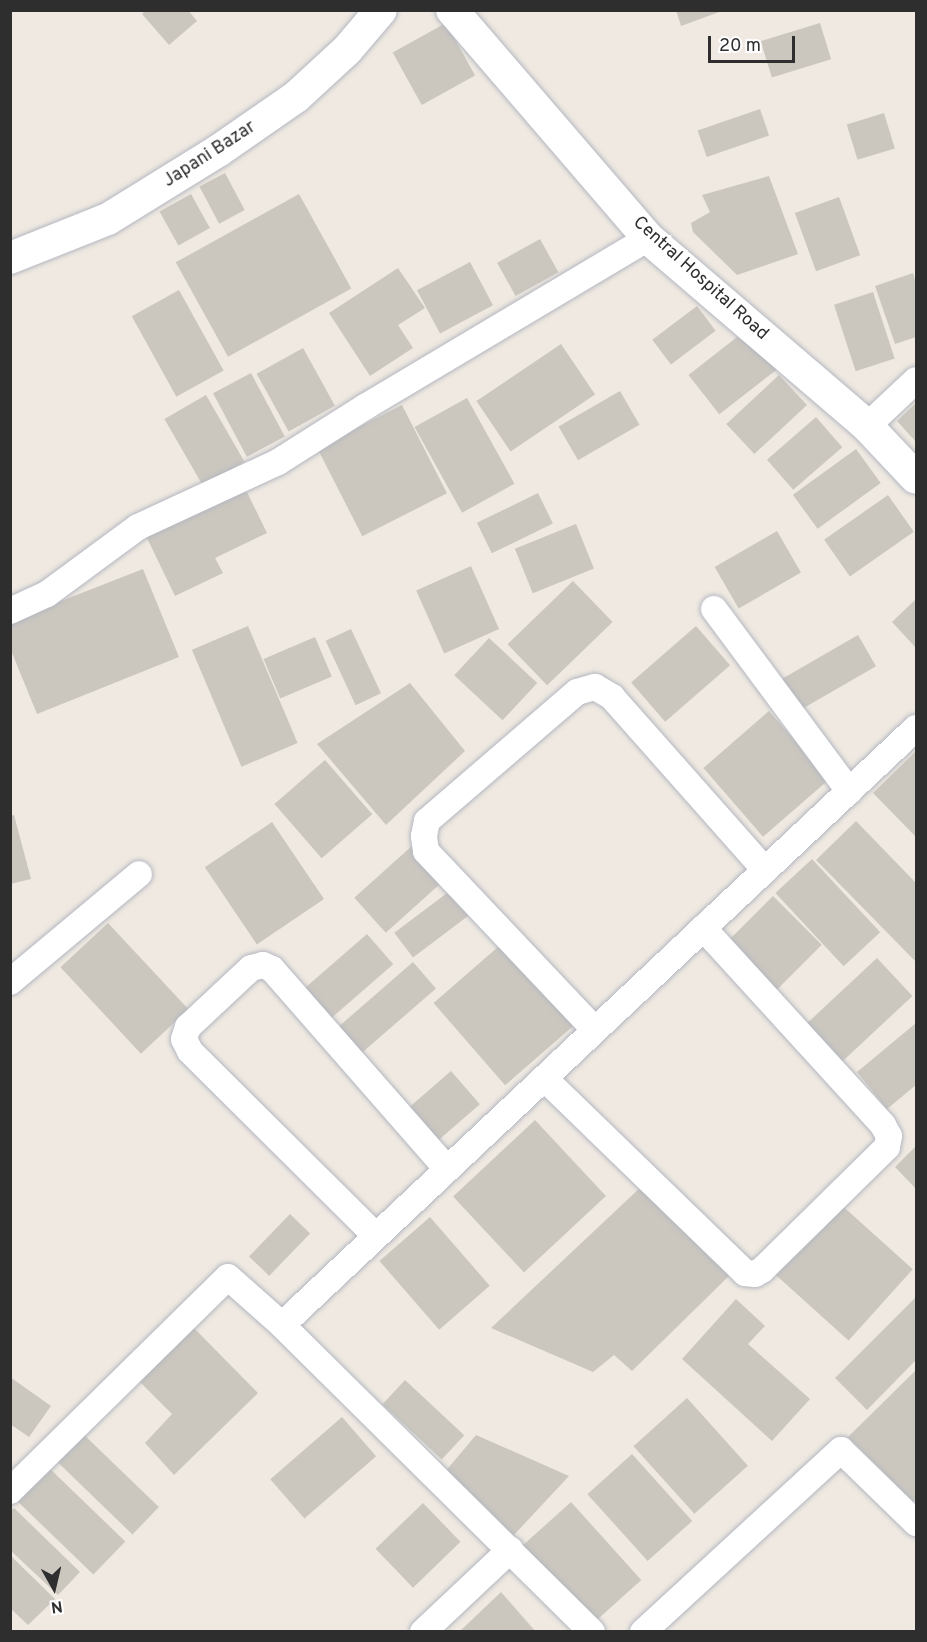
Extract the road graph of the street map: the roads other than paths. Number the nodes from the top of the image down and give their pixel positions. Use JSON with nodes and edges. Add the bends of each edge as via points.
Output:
{"nodes":[{"id":1,"x":381,"y":10,"type":"edge"},
{"id":2,"x":452,"y":10,"type":"edge"},
{"id":3,"x":648,"y":238,"type":"junction"},
{"id":4,"x":10,"y":258,"type":"edge"},
{"id":5,"x":916,"y":380,"type":"edge"},
{"id":6,"x":867,"y":426,"type":"junction"},
{"id":7,"x":916,"y":478,"type":"edge"},
{"id":8,"x":714,"y":609,"type":"dead end"},
{"id":9,"x":10,"y":610,"type":"edge"},
{"id":10,"x":916,"y":728,"type":"edge"},
{"id":11,"x":849,"y":791,"type":"junction"},
{"id":12,"x":765,"y":870,"type":"junction"},
{"id":13,"x":139,"y":873,"type":"dead end"},
{"id":14,"x":703,"y":928,"type":"junction"},
{"id":15,"x":10,"y":982,"type":"edge"},
{"id":16,"x":595,"y":1030,"type":"junction"},
{"id":17,"x":544,"y":1078,"type":"junction"},
{"id":18,"x":447,"y":1169,"type":"junction"},
{"id":19,"x":376,"y":1236,"type":"junction"},
{"id":20,"x":282,"y":1325,"type":"junction"},
{"id":21,"x":10,"y":1491,"type":"edge"},
{"id":22,"x":916,"y":1523,"type":"edge"},
{"id":23,"x":510,"y":1550,"type":"junction"},
{"id":24,"x":423,"y":1632,"type":"edge"},
{"id":25,"x":592,"y":1632,"type":"edge"},
{"id":26,"x":644,"y":1632,"type":"edge"}],
"edges":[{"from":1,"to":4,"type":"street","name":"Japani Bazar","via":[[347,50],[296,97],[219,151],[108,219]]},
{"from":2,"to":3,"type":"street","name":"Central Hospital Road"},
{"from":3,"to":6,"type":"street","name":"Central Hospital Road"},
{"from":3,"to":9,"type":"street","via":[[278,462],[138,527],[48,594]]},
{"from":5,"to":6,"type":"street"},
{"from":6,"to":7,"type":"street","name":"Central Hospital Road"},
{"from":8,"to":11,"type":"street"},
{"from":10,"to":11,"type":"street"},
{"from":11,"to":12,"type":"street"},
{"from":12,"to":14,"type":"street"},
{"from":12,"to":16,"type":"street","via":[[612,697],[595,687],[577,692],[427,821],[426,851]]},
{"from":13,"to":15,"type":"street"},
{"from":14,"to":16,"type":"street"},
{"from":14,"to":17,"type":"street","via":[[889,1136],[887,1147],[762,1270],[745,1273]]},
{"from":16,"to":17,"type":"street"},
{"from":17,"to":18,"type":"street"},
{"from":18,"to":19,"type":"street"},
{"from":18,"to":19,"type":"street","via":[[272,969],[263,965],[252,968],[196,1019],[184,1039],[190,1051]]},
{"from":19,"to":20,"type":"street"},
{"from":20,"to":21,"type":"street","via":[[228,1277]]},
{"from":20,"to":23,"type":"street"},
{"from":22,"to":26,"type":"street","via":[[841,1450]]},
{"from":23,"to":24,"type":"street"},
{"from":23,"to":25,"type":"street"}]}
